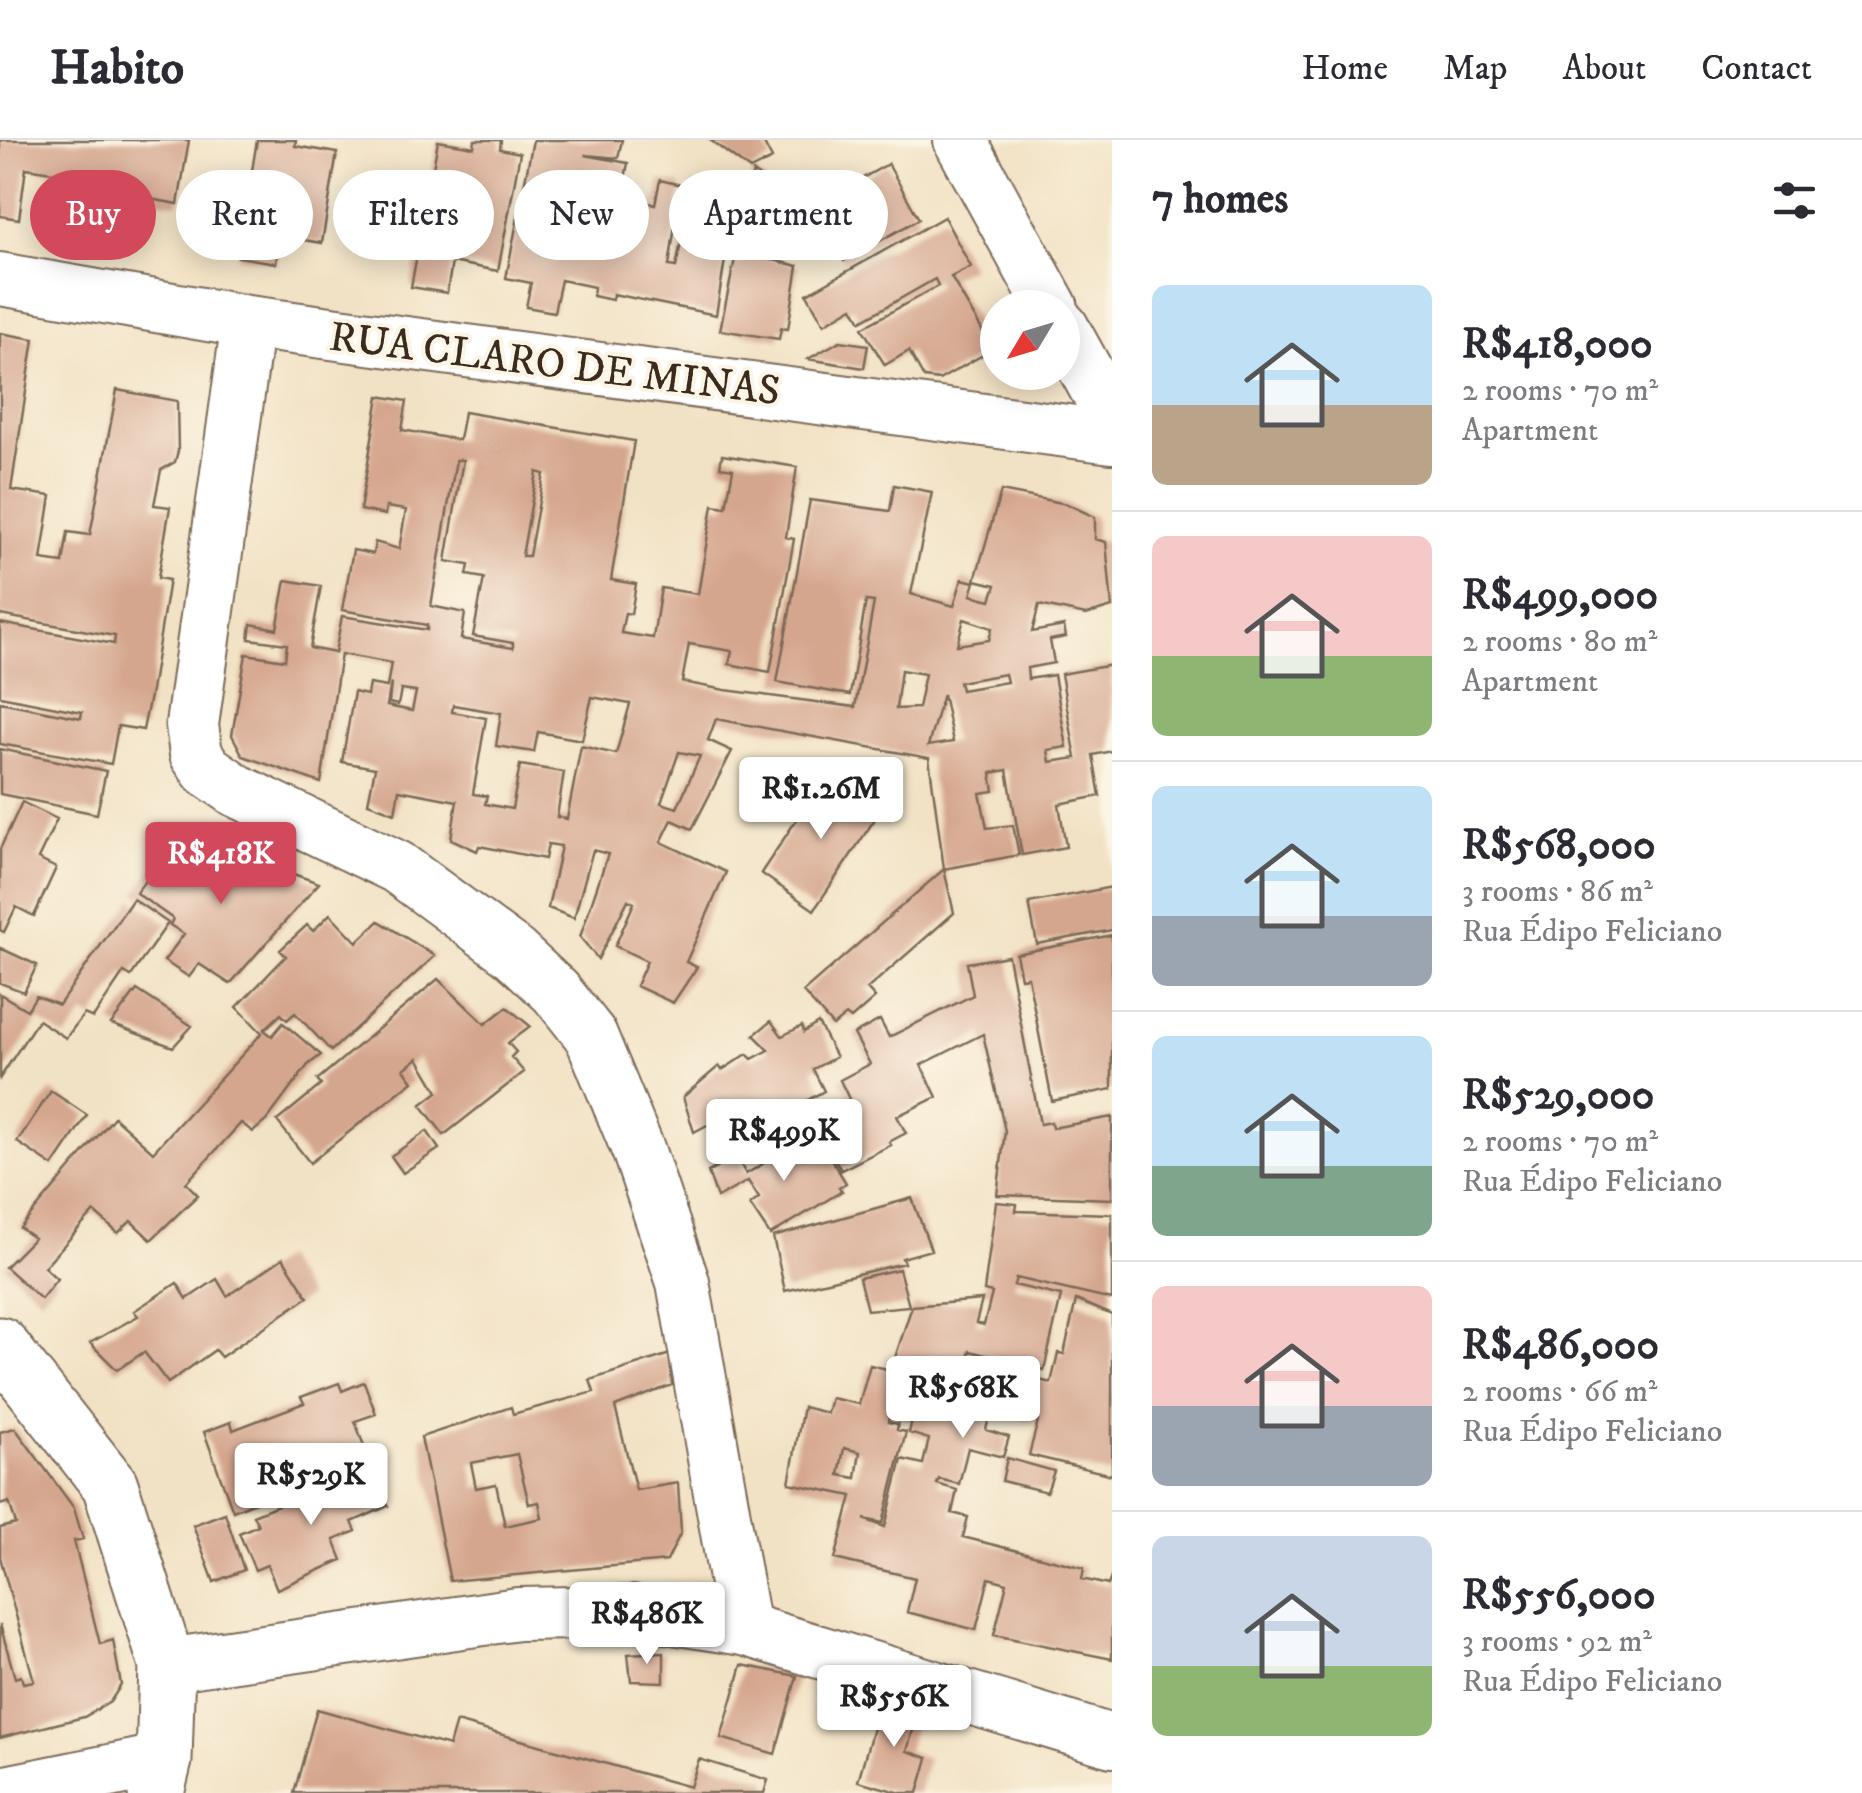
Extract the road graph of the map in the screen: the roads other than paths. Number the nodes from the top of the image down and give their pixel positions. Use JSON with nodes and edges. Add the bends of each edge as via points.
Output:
{"nodes":[{"id":1,"x":960,"y":140,"type":"edge"},
{"id":2,"x":0,"y":279,"type":"edge"},
{"id":3,"x":1042,"y":290,"type":"edge"},
{"id":4,"x":248,"y":322,"type":"junction"},
{"id":5,"x":1080,"y":360,"type":"edge"},
{"id":6,"x":1112,"y":418,"type":"edge"},
{"id":7,"x":1112,"y":437,"type":"edge"},
{"id":8,"x":1,"y":1347,"type":"edge"},
{"id":9,"x":744,"y":1630,"type":"junction"},
{"id":10,"x":167,"y":1664,"type":"junction"},
{"id":11,"x":1112,"y":1741,"type":"edge"},
{"id":12,"x":160,"y":1777,"type":"edge"},
{"id":13,"x":1,"y":1793,"type":"edge"}],
"edges":[{"from":1,"to":3,"type":"street"},
{"from":2,"to":4,"type":"street","name":"RUA CLARO DE MINAS"},
{"from":4,"to":7,"type":"street","name":"RUA CLARO DE MINAS"},
{"from":4,"to":9,"type":"street","via":[[192,725],[196,754],[236,790],[397,867],[514,953],[591,1036],[683,1282]]},
{"from":5,"to":6,"type":"street"},
{"from":8,"to":10,"type":"street","via":[[110,1486]]},
{"from":9,"to":10,"type":"street","via":[[634,1612],[518,1614]]},
{"from":9,"to":11,"type":"street"},
{"from":10,"to":12,"type":"street"},
{"from":12,"to":13,"type":"street"}]}
